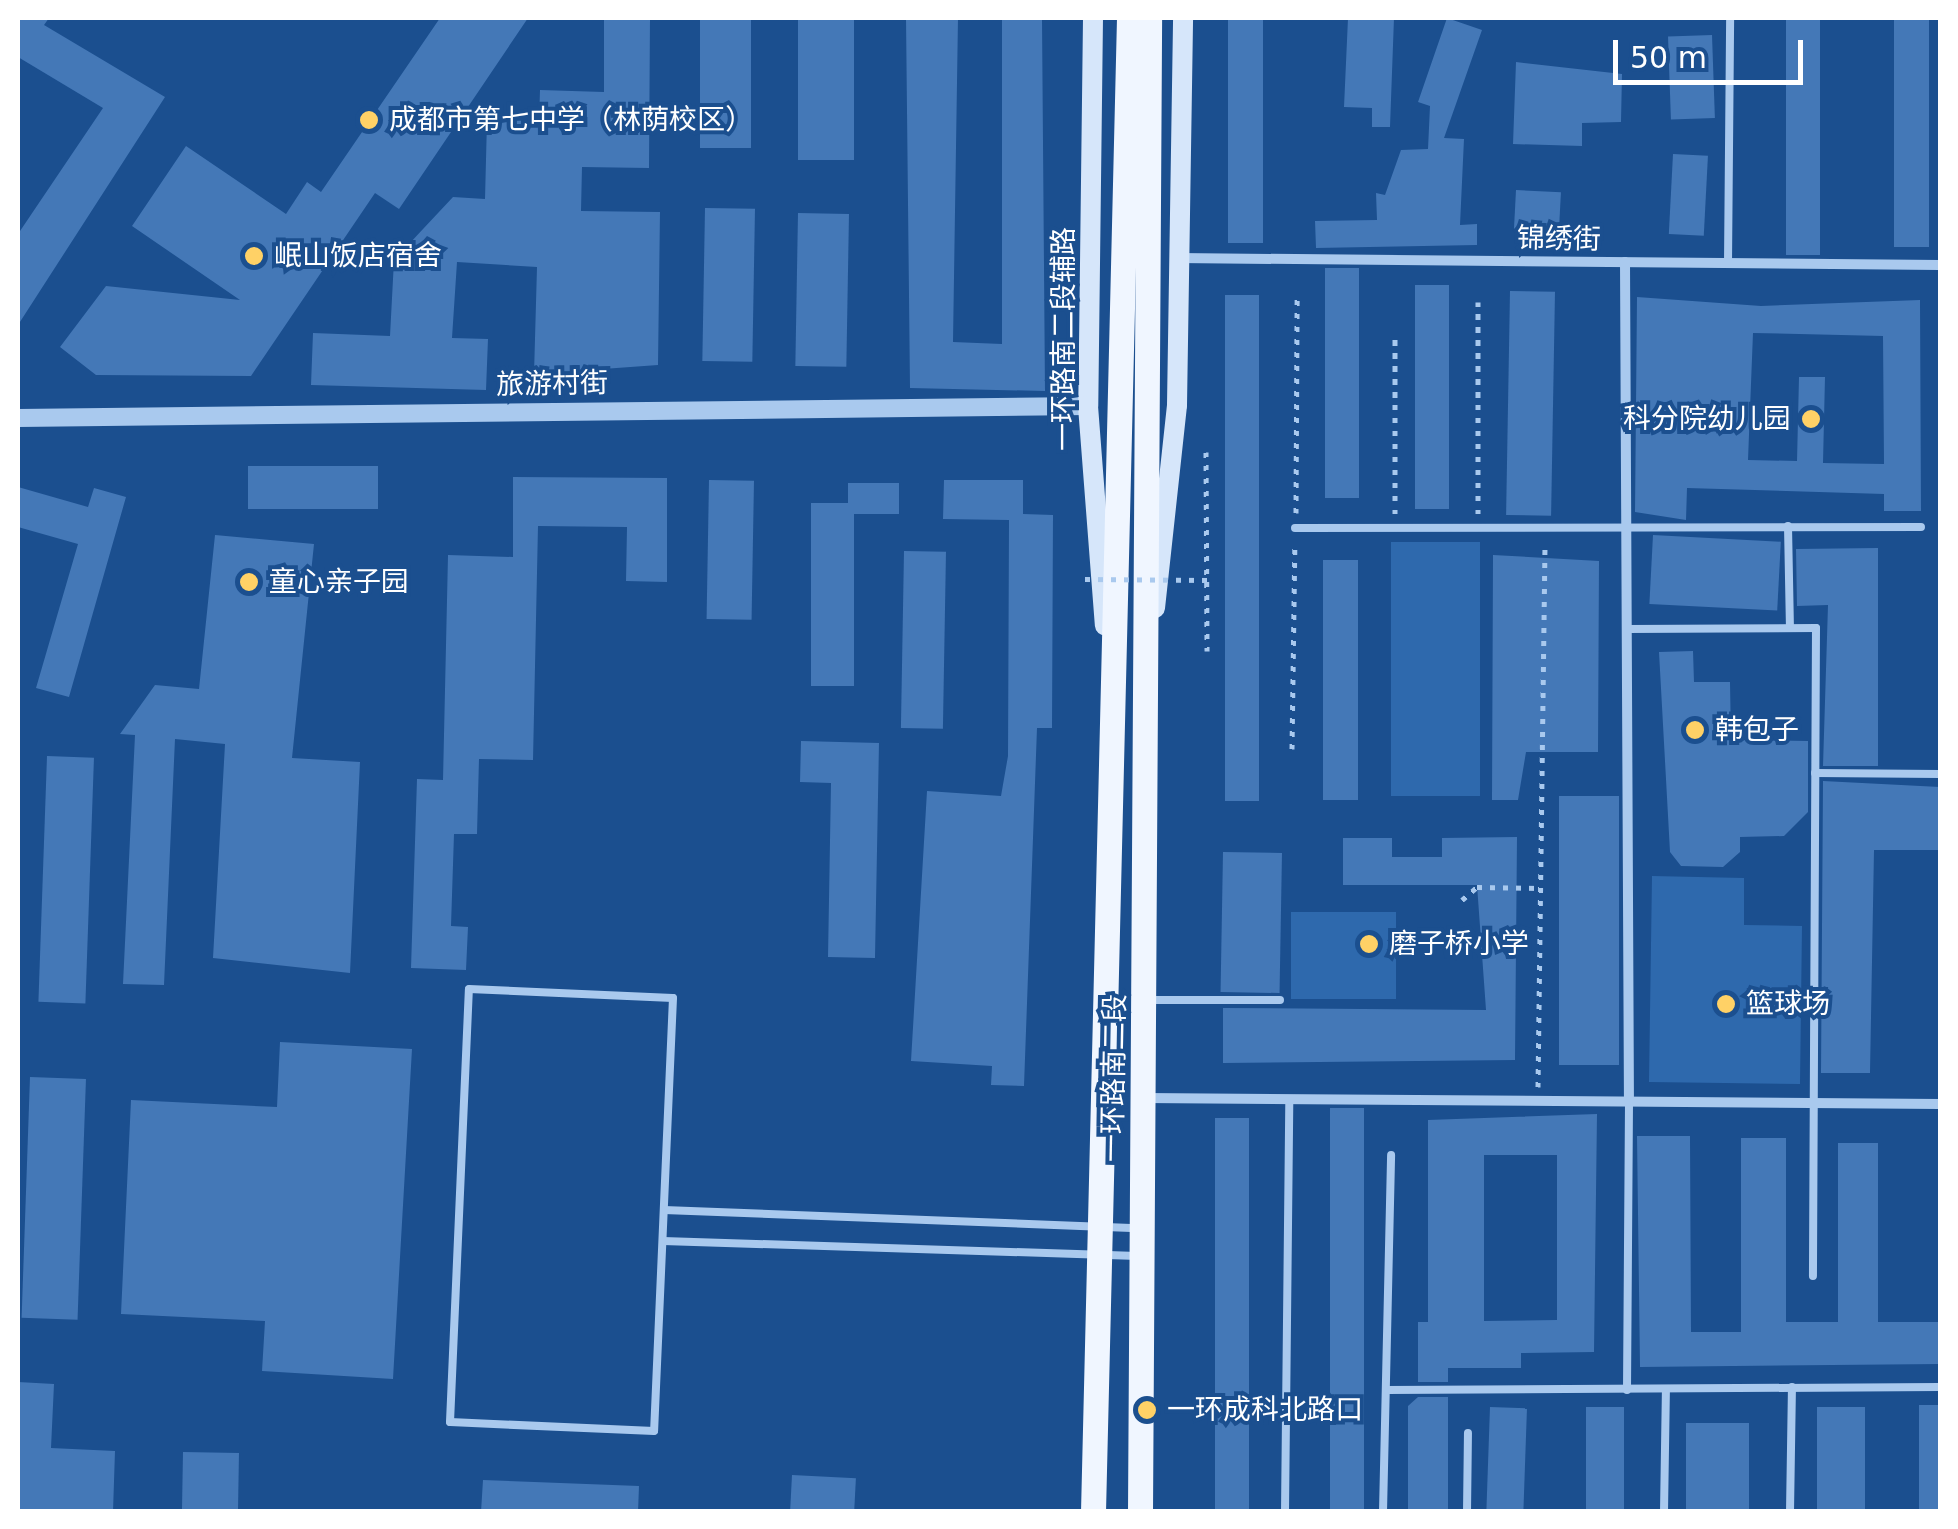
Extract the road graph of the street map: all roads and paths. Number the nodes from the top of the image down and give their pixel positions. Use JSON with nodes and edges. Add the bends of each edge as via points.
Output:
{"nodes":[{"id":1,"x":1094,"y":18,"type":"edge"},
{"id":2,"x":1128,"y":18,"type":"edge"},
{"id":3,"x":1149,"y":18,"type":"edge"},
{"id":4,"x":1183,"y":18,"type":"edge"},
{"id":5,"x":1730,"y":18,"type":"edge"},
{"id":6,"x":1177,"y":258,"type":"junction"},
{"id":7,"x":1624,"y":262,"type":"junction"},
{"id":8,"x":1728,"y":264,"type":"junction"},
{"id":9,"x":1940,"y":266,"type":"edge"},
{"id":10,"x":1297,"y":296,"type":"dead end"},
{"id":11,"x":1478,"y":302,"type":"dead end"},
{"id":12,"x":1395,"y":333,"type":"dead end"},
{"id":13,"x":1088,"y":406,"type":"junction"},
{"id":14,"x":18,"y":418,"type":"edge"},
{"id":15,"x":1206,"y":452,"type":"dead end"},
{"id":16,"x":1546,"y":526,"type":"junction"},
{"id":17,"x":1626,"y":526,"type":"junction"},
{"id":18,"x":1788,"y":526,"type":"junction"},
{"id":19,"x":1395,"y":527,"type":"junction"},
{"id":20,"x":1478,"y":527,"type":"junction"},
{"id":21,"x":1296,"y":528,"type":"junction"},
{"id":22,"x":1921,"y":528,"type":"dead end"},
{"id":23,"x":1085,"y":579,"type":"dead end"},
{"id":24,"x":1207,"y":580,"type":"junction"},
{"id":25,"x":1790,"y":628,"type":"junction"},
{"id":26,"x":1627,"y":629,"type":"junction"},
{"id":27,"x":1152,"y":645,"type":"junction"},
{"id":28,"x":1207,"y":651,"type":"dead end"},
{"id":29,"x":1107,"y":660,"type":"junction"},
{"id":30,"x":1292,"y":749,"type":"dead end"},
{"id":31,"x":1815,"y":773,"type":"junction"},
{"id":32,"x":1940,"y":774,"type":"edge"},
{"id":33,"x":1541,"y":888,"type":"junction"},
{"id":34,"x":1462,"y":900,"type":"dead end"},
{"id":35,"x":1145,"y":1000,"type":"junction"},
{"id":36,"x":1280,"y":1000,"type":"dead end"},
{"id":37,"x":1143,"y":1098,"type":"junction"},
{"id":38,"x":1289,"y":1100,"type":"junction"},
{"id":39,"x":1538,"y":1100,"type":"junction"},
{"id":40,"x":1629,"y":1101,"type":"junction"},
{"id":41,"x":1814,"y":1102,"type":"junction"},
{"id":42,"x":1940,"y":1104,"type":"edge"},
{"id":43,"x":1391,"y":1155,"type":"dead end"},
{"id":44,"x":664,"y":1210,"type":"junction"},
{"id":45,"x":1097,"y":1227,"type":"junction"},
{"id":46,"x":1142,"y":1228,"type":"junction"},
{"id":47,"x":663,"y":1240,"type":"junction"},
{"id":48,"x":1096,"y":1254,"type":"junction"},
{"id":49,"x":1142,"y":1256,"type":"junction"},
{"id":50,"x":1813,"y":1276,"type":"dead end"},
{"id":51,"x":1792,"y":1387,"type":"junction"},
{"id":52,"x":1940,"y":1387,"type":"edge"},
{"id":53,"x":1666,"y":1389,"type":"junction"},
{"id":54,"x":1386,"y":1390,"type":"junction"},
{"id":55,"x":1627,"y":1390,"type":"junction"},
{"id":56,"x":1468,"y":1433,"type":"dead end"},
{"id":57,"x":1093,"y":1512,"type":"edge"},
{"id":58,"x":1140,"y":1512,"type":"edge"},
{"id":59,"x":1284,"y":1512,"type":"edge"},
{"id":60,"x":1383,"y":1512,"type":"edge"},
{"id":61,"x":1467,"y":1512,"type":"edge"},
{"id":62,"x":1664,"y":1512,"type":"edge"},
{"id":63,"x":1790,"y":1512,"type":"edge"}],
"edges":[{"from":1,"to":13,"type":"main road","name":"一环路南二段辅路"},
{"from":2,"to":29,"type":"main road","name":"一环路南二段"},
{"from":3,"to":27,"type":"main road","name":"一环路南二段"},
{"from":4,"to":6,"type":"main road"},
{"from":5,"to":8,"type":"lane"},
{"from":6,"to":7,"type":"street","name":"锦绣街"},
{"from":6,"to":27,"type":"main road","via":[[1177,406]]},
{"from":7,"to":8,"type":"street","name":"锦绣街"},
{"from":7,"to":17,"type":"street"},
{"from":8,"to":9,"type":"street","name":"锦绣街"},
{"from":10,"to":21,"type":"path"},
{"from":11,"to":20,"type":"path"},
{"from":12,"to":19,"type":"path"},
{"from":13,"to":14,"type":"street","name":"旅游村街"},
{"from":13,"to":29,"type":"main road","name":"一环路南二段辅路"},
{"from":15,"to":24,"type":"path"},
{"from":16,"to":17,"type":"lane"},
{"from":16,"to":20,"type":"lane"},
{"from":16,"to":33,"type":"path"},
{"from":17,"to":18,"type":"lane"},
{"from":17,"to":26,"type":"street"},
{"from":18,"to":22,"type":"lane"},
{"from":18,"to":25,"type":"lane"},
{"from":19,"to":20,"type":"lane"},
{"from":19,"to":21,"type":"lane"},
{"from":21,"to":30,"type":"path"},
{"from":23,"to":24,"type":"path","bridge":true},
{"from":24,"to":28,"type":"path"},
{"from":25,"to":26,"type":"lane"},
{"from":25,"to":31,"type":"lane","via":[[1816,628]]},
{"from":26,"to":40,"type":"street"},
{"from":27,"to":35,"type":"main road","name":"一环路南二段"},
{"from":29,"to":45,"type":"main road","name":"一环路南二段"},
{"from":31,"to":32,"type":"lane"},
{"from":31,"to":41,"type":"lane"},
{"from":33,"to":34,"type":"path","via":[[1477,887]]},
{"from":33,"to":39,"type":"path"},
{"from":35,"to":36,"type":"lane"},
{"from":35,"to":37,"type":"main road","name":"一环路南二段"},
{"from":37,"to":38,"type":"street"},
{"from":37,"to":46,"type":"main road","name":"一环路南二段"},
{"from":38,"to":39,"type":"street"},
{"from":38,"to":59,"type":"lane"},
{"from":39,"to":40,"type":"street"},
{"from":40,"to":41,"type":"street"},
{"from":40,"to":55,"type":"lane"},
{"from":41,"to":42,"type":"street"},
{"from":41,"to":50,"type":"lane"},
{"from":43,"to":54,"type":"lane"},
{"from":44,"to":45,"type":"lane"},
{"from":44,"to":47,"type":"lane"},
{"from":44,"to":47,"type":"lane","via":[[673,998],[469,989],[450,1422],[654,1430]]},
{"from":45,"to":46,"type":"lane"},
{"from":45,"to":48,"type":"main road","name":"一环路南二段"},
{"from":46,"to":49,"type":"main road","name":"一环路南二段"},
{"from":47,"to":48,"type":"lane"},
{"from":48,"to":49,"type":"lane"},
{"from":48,"to":57,"type":"main road","name":"一环路南二段"},
{"from":49,"to":58,"type":"main road","name":"一环路南二段"},
{"from":51,"to":52,"type":"lane"},
{"from":51,"to":53,"type":"lane"},
{"from":51,"to":63,"type":"lane"},
{"from":53,"to":55,"type":"lane"},
{"from":53,"to":62,"type":"lane"},
{"from":54,"to":55,"type":"lane"},
{"from":54,"to":60,"type":"lane"},
{"from":56,"to":61,"type":"lane"}]}
